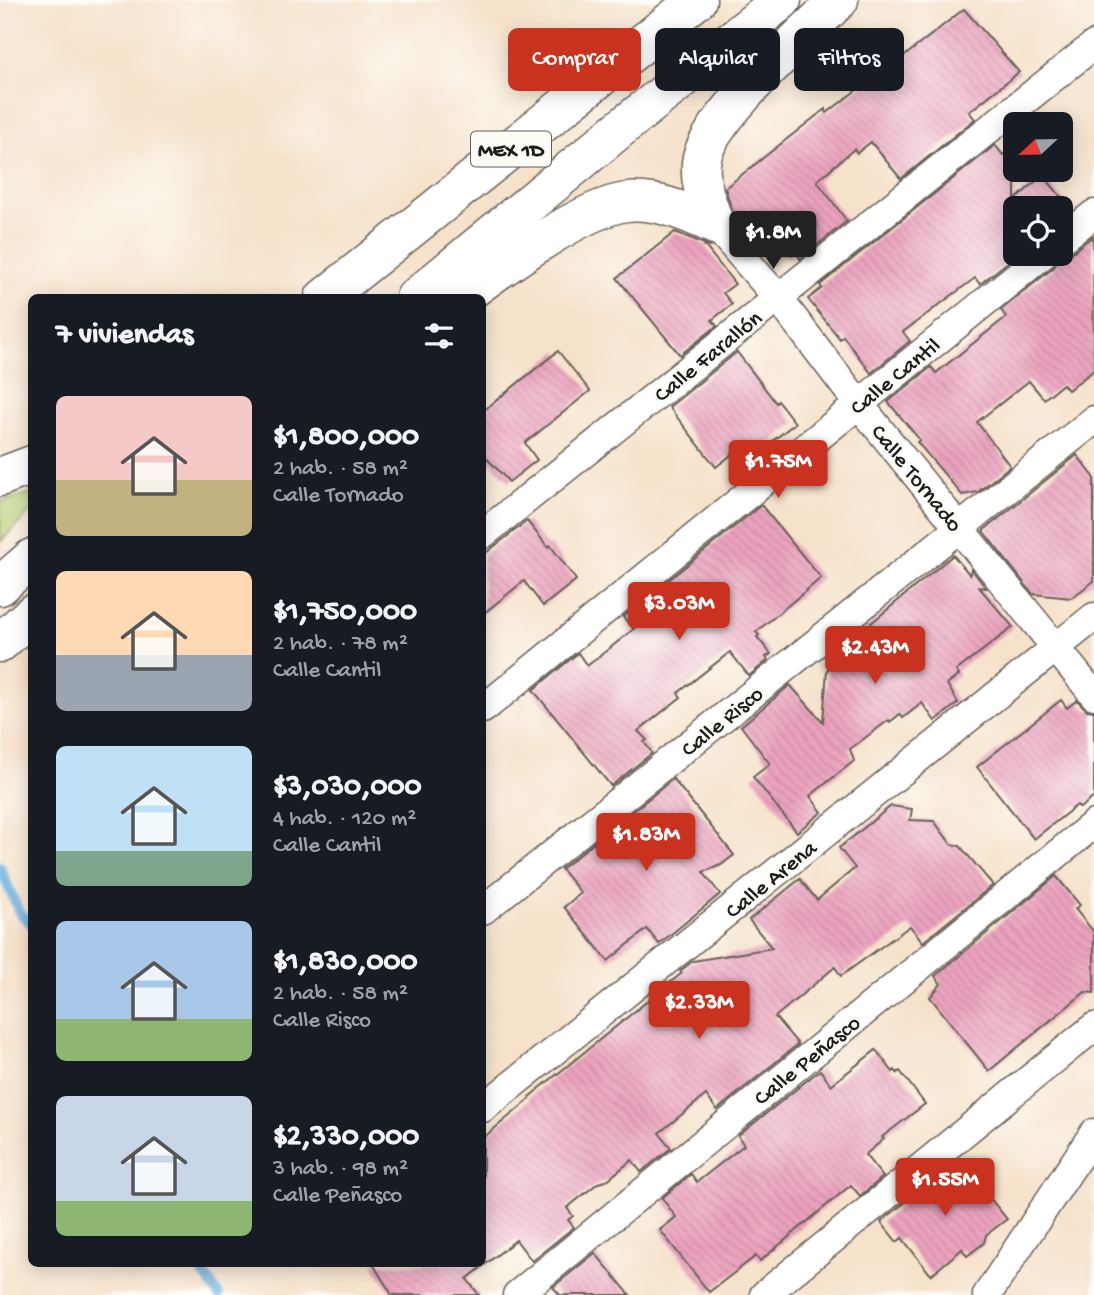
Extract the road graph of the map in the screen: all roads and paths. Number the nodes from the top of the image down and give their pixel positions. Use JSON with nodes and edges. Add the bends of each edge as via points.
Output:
{"nodes":[{"id":1,"x":697,"y":0,"type":"edge"},
{"id":2,"x":782,"y":0,"type":"edge"},
{"id":3,"x":839,"y":0,"type":"edge"},
{"id":4,"x":1094,"y":45,"type":"edge"},
{"id":5,"x":1094,"y":214,"type":"edge"},
{"id":6,"x":715,"y":225,"type":"junction"},
{"id":7,"x":1073,"y":231,"type":"edge"},
{"id":8,"x":1029,"y":266,"type":"edge"},
{"id":9,"x":329,"y":294,"type":"edge"},
{"id":10,"x":420,"y":294,"type":"edge"},
{"id":11,"x":466,"y":294,"type":"edge"},
{"id":12,"x":778,"y":298,"type":"junction"},
{"id":13,"x":858,"y":403,"type":"junction"},
{"id":14,"x":1094,"y":420,"type":"edge"},
{"id":15,"x":28,"y":466,"type":"edge"},
{"id":16,"x":0,"y":477,"type":"edge"},
{"id":17,"x":960,"y":529,"type":"junction"},
{"id":18,"x":486,"y":532,"type":"edge"},
{"id":19,"x":28,"y":562,"type":"edge"},
{"id":20,"x":0,"y":586,"type":"edge"},
{"id":21,"x":1094,"y":617,"type":"edge"},
{"id":22,"x":28,"y":618,"type":"edge"},
{"id":23,"x":0,"y":643,"type":"edge"},
{"id":24,"x":1057,"y":647,"type":"junction"},
{"id":25,"x":1094,"y":695,"type":"edge"},
{"id":26,"x":486,"y":707,"type":"edge"},
{"id":27,"x":1094,"y":824,"type":"edge"},
{"id":28,"x":486,"y":908,"type":"edge"},
{"id":29,"x":1094,"y":1027,"type":"edge"},
{"id":30,"x":486,"y":1106,"type":"edge"},
{"id":31,"x":1094,"y":1133,"type":"edge"},
{"id":32,"x":517,"y":1295,"type":"edge"},
{"id":33,"x":765,"y":1295,"type":"edge"},
{"id":34,"x":987,"y":1295,"type":"edge"}],
"edges":[{"from":1,"to":9,"type":"highway","number":"MEX 1D"},
{"from":2,"to":10,"type":"highway","number":"MEX 1D"},
{"from":3,"to":6,"type":"highway","via":[[728,111],[709,139],[701,159],[700,181]]},
{"from":4,"to":12,"type":"street","name":"Calle Farallón"},
{"from":5,"to":7,"type":"street"},
{"from":6,"to":11,"type":"highway","via":[[678,209],[636,202],[617,204],[567,226]]},
{"from":6,"to":12,"type":"street","name":"Calle Tornado"},
{"from":8,"to":13,"type":"street","name":"Calle Cantil"},
{"from":12,"to":13,"type":"street","name":"Calle Tornado"},
{"from":12,"to":18,"type":"street","name":"Calle Farallón"},
{"from":13,"to":17,"type":"street","name":"Calle Tornado"},
{"from":13,"to":26,"type":"street","name":"Calle Cantil"},
{"from":14,"to":17,"type":"street","name":"Calle Risco"},
{"from":15,"to":16,"type":"highway"},
{"from":17,"to":24,"type":"street","name":"Calle Tornado"},
{"from":17,"to":28,"type":"street","name":"Calle Risco"},
{"from":19,"to":20,"type":"highway"},
{"from":21,"to":24,"type":"street","name":"Calle Arena"},
{"from":22,"to":23,"type":"highway"},
{"from":24,"to":25,"type":"street","name":"Calle Tornado"},
{"from":24,"to":30,"type":"street","name":"Calle Arena"},
{"from":27,"to":32,"type":"street","name":"Calle Peñasco"},
{"from":29,"to":33,"type":"street"},
{"from":31,"to":34,"type":"street"}]}
